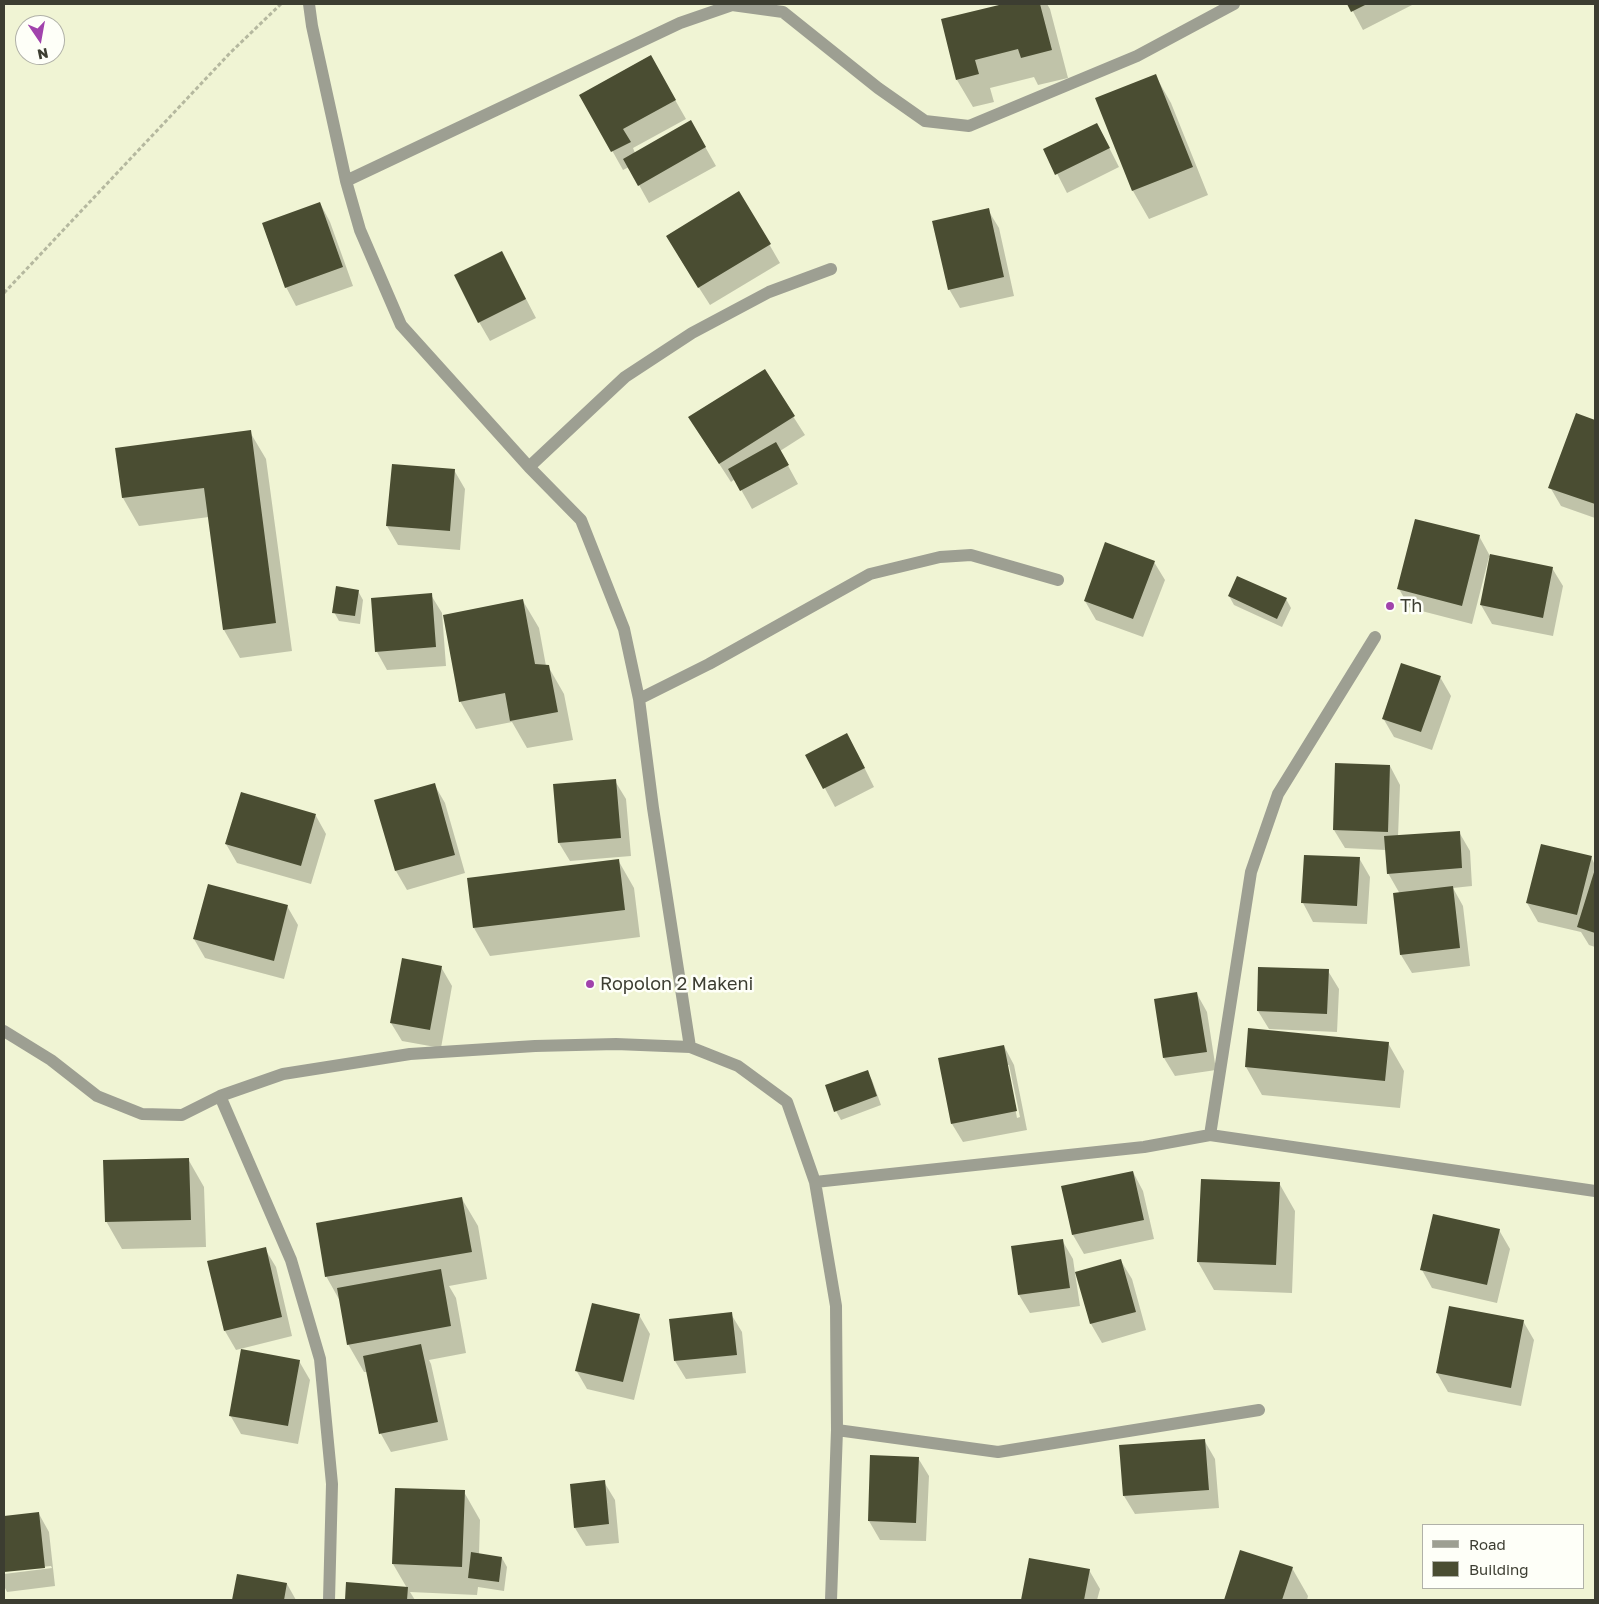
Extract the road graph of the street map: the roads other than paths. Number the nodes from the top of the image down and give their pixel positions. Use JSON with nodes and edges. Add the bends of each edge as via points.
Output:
{"nodes":[{"id":1,"x":309,"y":4,"type":"edge"},
{"id":2,"x":1234,"y":4,"type":"edge"},
{"id":3,"x":346,"y":181,"type":"junction"},
{"id":4,"x":831,"y":269,"type":"dead end"},
{"id":5,"x":529,"y":468,"type":"junction"},
{"id":6,"x":1058,"y":580,"type":"dead end"},
{"id":7,"x":1375,"y":636,"type":"dead end"},
{"id":8,"x":639,"y":699,"type":"junction"},
{"id":9,"x":4,"y":1032,"type":"edge"},
{"id":10,"x":690,"y":1047,"type":"junction"},
{"id":11,"x":220,"y":1096,"type":"junction"},
{"id":12,"x":1210,"y":1135,"type":"junction"},
{"id":13,"x":815,"y":1182,"type":"junction"},
{"id":14,"x":1595,"y":1191,"type":"edge"},
{"id":15,"x":1259,"y":1410,"type":"dead end"},
{"id":16,"x":837,"y":1430,"type":"junction"},
{"id":17,"x":329,"y":1600,"type":"edge"},
{"id":18,"x":831,"y":1600,"type":"edge"}],
"edges":[{"from":1,"to":3,"type":"street"},
{"from":2,"to":3,"type":"street","via":[[1137,56],[969,126],[924,121],[783,12],[732,5],[680,23]]},
{"from":3,"to":5,"type":"street","via":[[360,230],[401,325]]},
{"from":4,"to":5,"type":"street","via":[[769,292],[692,333],[632,372]]},
{"from":5,"to":8,"type":"street","via":[[581,520],[624,629]]},
{"from":6,"to":8,"type":"street","via":[[971,555],[940,557],[870,574]]},
{"from":7,"to":12,"type":"street","via":[[1278,794],[1251,872]]},
{"from":8,"to":10,"type":"street"},
{"from":9,"to":11,"type":"street","via":[[51,1060],[97,1096],[142,1114],[182,1114]]},
{"from":10,"to":11,"type":"street","via":[[616,1044],[535,1046],[410,1054],[283,1074]]},
{"from":10,"to":13,"type":"street","via":[[738,1066],[787,1102]]},
{"from":11,"to":17,"type":"street","via":[[290,1260],[320,1359],[332,1484]]},
{"from":12,"to":13,"type":"street","via":[[1144,1147]]},
{"from":12,"to":14,"type":"street"},
{"from":13,"to":16,"type":"street","via":[[836,1306]]},
{"from":15,"to":16,"type":"street","via":[[998,1452]]},
{"from":16,"to":18,"type":"street"}]}
